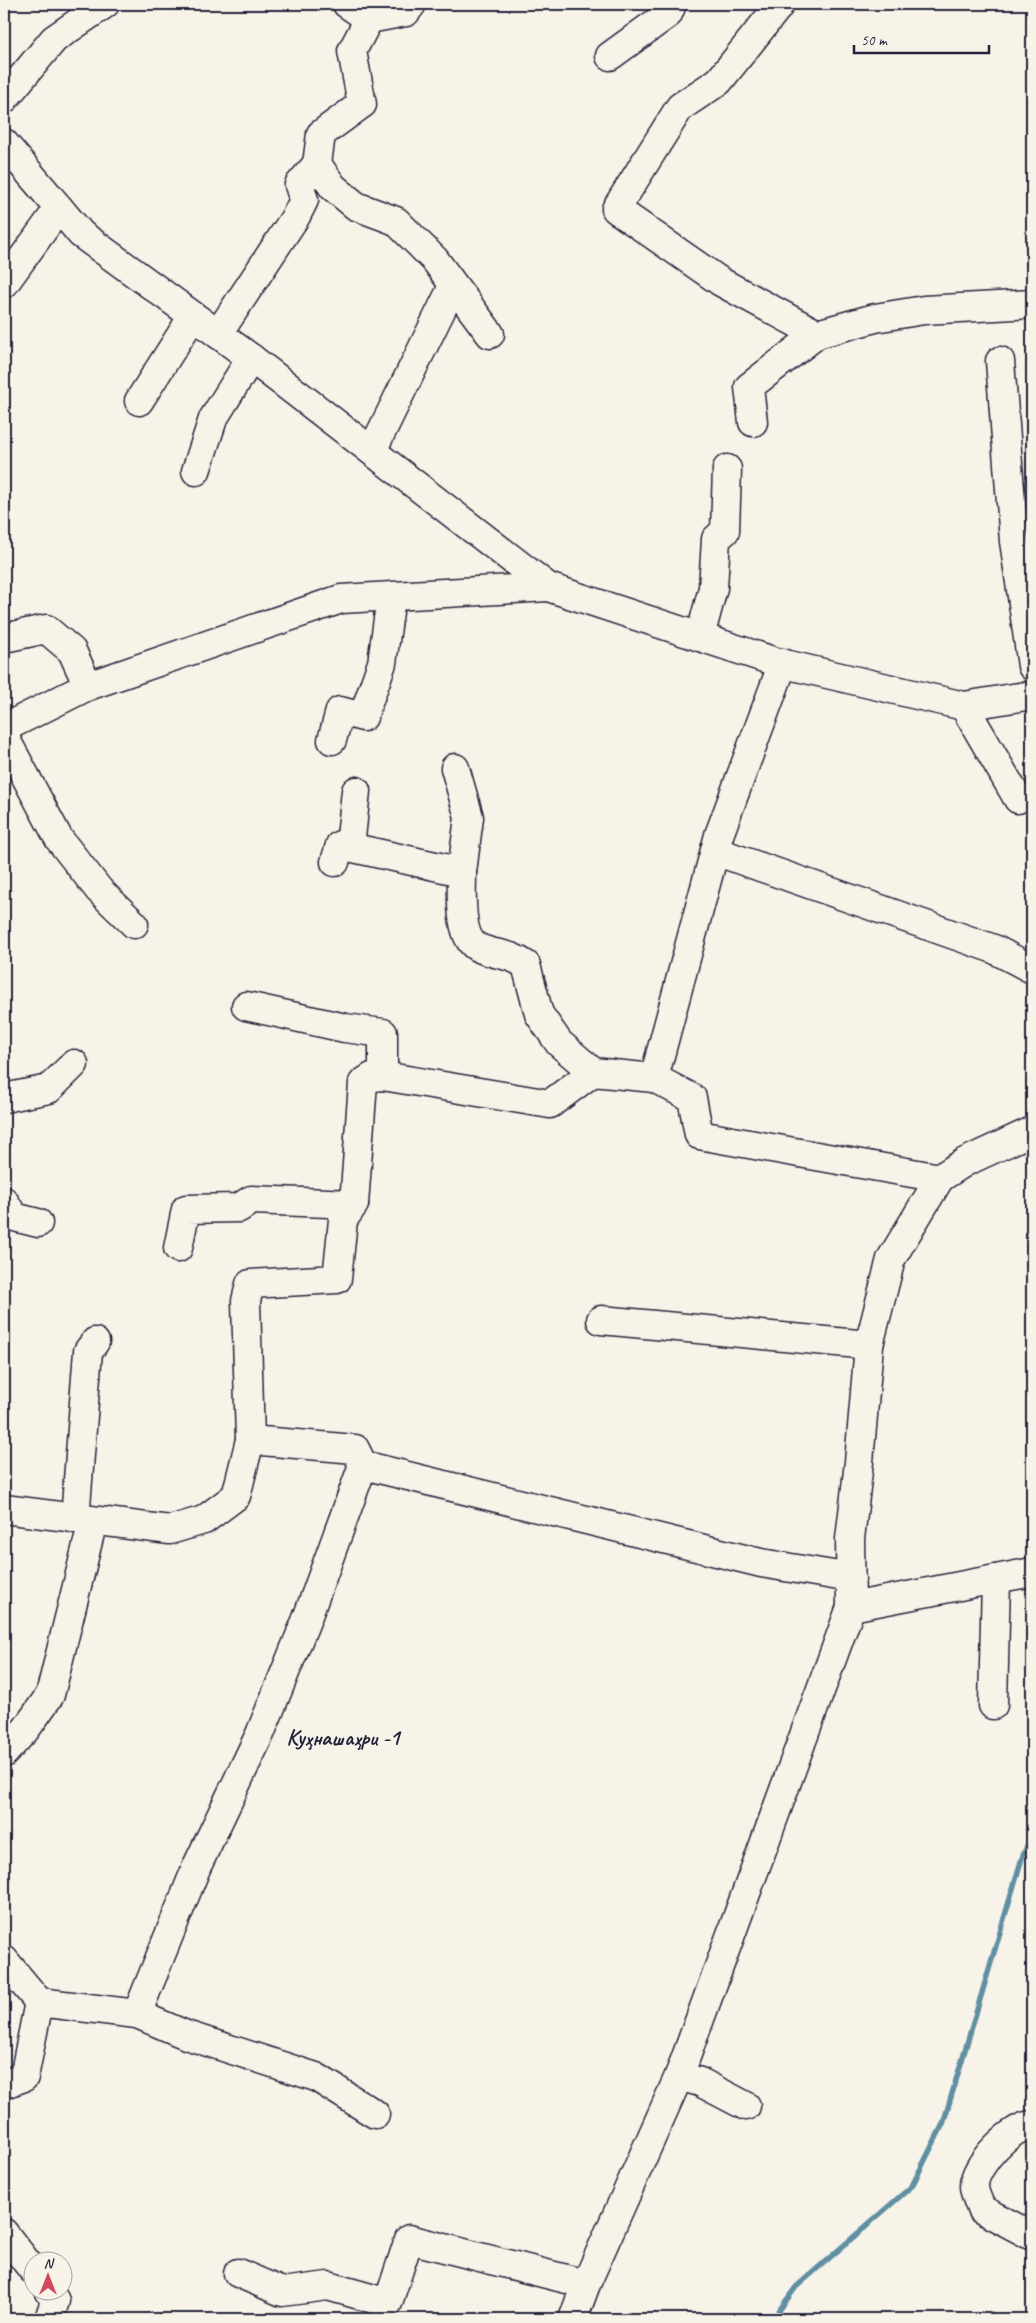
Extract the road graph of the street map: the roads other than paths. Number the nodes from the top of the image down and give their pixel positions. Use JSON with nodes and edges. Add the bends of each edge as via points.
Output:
{"nodes":[{"id":1,"x":106,"y":4,"type":"edge"},
{"id":2,"x":346,"y":4,"type":"edge"},
{"id":3,"x":412,"y":4,"type":"edge"},
{"id":4,"x":672,"y":4,"type":"edge"},
{"id":5,"x":778,"y":4,"type":"edge"},
{"id":6,"x":369,"y":19,"type":"junction"},
{"id":7,"x":610,"y":56,"type":"dead end"},
{"id":8,"x":4,"y":99,"type":"edge"},
{"id":9,"x":4,"y":142,"type":"edge"},
{"id":10,"x":317,"y":164,"type":"junction"},
{"id":11,"x":59,"y":208,"type":"junction"},
{"id":12,"x":4,"y":284,"type":"edge"},
{"id":13,"x":453,"y":286,"type":"junction"},
{"id":14,"x":1032,"y":304,"type":"edge"},
{"id":15,"x":193,"y":316,"type":"junction"},
{"id":16,"x":218,"y":334,"type":"junction"},
{"id":17,"x":490,"y":334,"type":"dead end"},
{"id":18,"x":817,"y":334,"type":"junction"},
{"id":19,"x":251,"y":358,"type":"junction"},
{"id":20,"x":1000,"y":361,"type":"dead end"},
{"id":21,"x":139,"y":401,"type":"dead end"},
{"id":22,"x":752,"y":422,"type":"dead end"},
{"id":23,"x":372,"y":451,"type":"junction"},
{"id":24,"x":727,"y":469,"type":"dead end"},
{"id":25,"x":196,"y":471,"type":"dead end"},
{"id":26,"x":548,"y":587,"type":"junction"},
{"id":27,"x":391,"y":597,"type":"junction"},
{"id":28,"x":700,"y":637,"type":"junction"},
{"id":29,"x":4,"y":638,"type":"edge"},
{"id":30,"x":784,"y":663,"type":"junction"},
{"id":31,"x":1032,"y":666,"type":"edge"},
{"id":32,"x":88,"y":686,"type":"junction"},
{"id":33,"x":1032,"y":695,"type":"edge"},
{"id":34,"x":964,"y":706,"type":"junction"},
{"id":35,"x":4,"y":728,"type":"edge"},
{"id":36,"x":4,"y":736,"type":"edge"},
{"id":37,"x":332,"y":740,"type":"dead end"},
{"id":38,"x":455,"y":768,"type":"dead end"},
{"id":39,"x":356,"y":791,"type":"dead end"},
{"id":40,"x":1018,"y":799,"type":"dead end"},
{"id":41,"x":715,"y":851,"type":"junction"},
{"id":42,"x":462,"y":872,"type":"junction"},
{"id":43,"x":134,"y":924,"type":"dead end"},
{"id":44,"x":1032,"y":969,"type":"edge"},
{"id":45,"x":246,"y":1006,"type":"dead end"},
{"id":46,"x":74,"y":1064,"type":"dead end"},
{"id":47,"x":593,"y":1072,"type":"junction"},
{"id":48,"x":383,"y":1076,"type":"junction"},
{"id":49,"x":654,"y":1078,"type":"junction"},
{"id":50,"x":4,"y":1098,"type":"edge"},
{"id":51,"x":1032,"y":1131,"type":"edge"},
{"id":52,"x":940,"y":1178,"type":"junction"},
{"id":53,"x":4,"y":1202,"type":"edge"},
{"id":54,"x":354,"y":1204,"type":"junction"},
{"id":55,"x":38,"y":1223,"type":"dead end"},
{"id":56,"x":178,"y":1248,"type":"dead end"},
{"id":57,"x":601,"y":1320,"type":"dead end"},
{"id":58,"x":95,"y":1342,"type":"dead end"},
{"id":59,"x":869,"y":1345,"type":"junction"},
{"id":60,"x":250,"y":1440,"type":"junction"},
{"id":61,"x":363,"y":1465,"type":"junction"},
{"id":62,"x":4,"y":1510,"type":"edge"},
{"id":63,"x":84,"y":1520,"type":"junction"},
{"id":64,"x":1032,"y":1572,"type":"edge"},
{"id":65,"x":851,"y":1578,"type":"junction"},
{"id":66,"x":996,"y":1579,"type":"junction"},
{"id":67,"x":851,"y":1607,"type":"junction"},
{"id":68,"x":993,"y":1705,"type":"dead end"},
{"id":69,"x":4,"y":1753,"type":"edge"},
{"id":70,"x":4,"y":1960,"type":"edge"},
{"id":71,"x":39,"y":2002,"type":"junction"},
{"id":72,"x":137,"y":2014,"type":"junction"},
{"id":73,"x":679,"y":2076,"type":"junction"},
{"id":74,"x":4,"y":2084,"type":"edge"},
{"id":75,"x":746,"y":2106,"type":"dead end"},
{"id":76,"x":375,"y":2114,"type":"dead end"},
{"id":77,"x":1032,"y":2125,"type":"edge"},
{"id":78,"x":4,"y":2233,"type":"edge"},
{"id":79,"x":1032,"y":2236,"type":"edge"},
{"id":80,"x":22,"y":2256,"type":"edge"},
{"id":81,"x":238,"y":2273,"type":"dead end"},
{"id":82,"x":586,"y":2284,"type":"junction"},
{"id":83,"x":54,"y":2300,"type":"edge"},
{"id":84,"x":49,"y":2319,"type":"edge"},
{"id":85,"x":573,"y":2319,"type":"edge"}],
"edges":[{"from":1,"to":8,"type":"street","via":[[54,39]]},
{"from":2,"to":6,"type":"street"},
{"from":3,"to":6,"type":"street","via":[[406,12]]},
{"from":4,"to":7,"type":"street","via":[[668,14]]},
{"from":5,"to":18,"type":"street","via":[[720,81],[680,107],[616,209],[721,282]]},
{"from":6,"to":10,"type":"street","via":[[352,51],[362,104],[321,134]]},
{"from":9,"to":11,"type":"street"},
{"from":10,"to":13,"type":"street","via":[[333,187],[356,206],[396,221],[435,260]]},
{"from":10,"to":16,"type":"street","via":[[299,185],[304,200],[296,216]]},
{"from":11,"to":12,"type":"street"},
{"from":11,"to":15,"type":"street","via":[[81,234]]},
{"from":13,"to":17,"type":"street"},
{"from":13,"to":23,"type":"street"},
{"from":14,"to":18,"type":"street","via":[[924,310],[875,318]]},
{"from":15,"to":16,"type":"street"},
{"from":15,"to":21,"type":"street"},
{"from":16,"to":19,"type":"street"},
{"from":18,"to":22,"type":"street","via":[[749,387]]},
{"from":19,"to":23,"type":"street"},
{"from":19,"to":25,"type":"street","via":[[213,418]]},
{"from":20,"to":31,"type":"street","via":[[1014,541]]},
{"from":23,"to":26,"type":"street"},
{"from":24,"to":28,"type":"street","via":[[725,531],[716,539],[713,588]]},
{"from":26,"to":27,"type":"street"},
{"from":26,"to":28,"type":"street"},
{"from":27,"to":32,"type":"street","via":[[341,599]]},
{"from":27,"to":37,"type":"street","via":[[382,663],[363,717],[340,711]]},
{"from":28,"to":30,"type":"street"},
{"from":29,"to":32,"type":"street","via":[[46,629],[72,651]]},
{"from":30,"to":34,"type":"street"},
{"from":30,"to":41,"type":"street"},
{"from":32,"to":35,"type":"street"},
{"from":33,"to":34,"type":"street"},
{"from":34,"to":40,"type":"street"},
{"from":36,"to":43,"type":"street","via":[[59,839],[99,890]]},
{"from":38,"to":42,"type":"street","via":[[469,817]]},
{"from":39,"to":42,"type":"street","via":[[343,855]]},
{"from":41,"to":44,"type":"street","via":[[994,949]]},
{"from":41,"to":49,"type":"street"},
{"from":42,"to":47,"type":"street","via":[[463,921],[468,936],[478,948],[512,956],[526,965],[539,1014],[559,1043]]},
{"from":45,"to":48,"type":"street","via":[[383,1033]]},
{"from":46,"to":50,"type":"street","via":[[49,1089]]},
{"from":47,"to":48,"type":"street","via":[[550,1104]]},
{"from":47,"to":49,"type":"street"},
{"from":48,"to":54,"type":"street","via":[[372,1077],[363,1083]]},
{"from":49,"to":52,"type":"street","via":[[692,1098],[698,1135]]},
{"from":51,"to":52,"type":"street","via":[[965,1162]]},
{"from":52,"to":59,"type":"street","via":[[891,1259]]},
{"from":53,"to":55,"type":"street","via":[[14,1217]]},
{"from":54,"to":56,"type":"street","via":[[251,1200],[240,1208],[186,1209]]},
{"from":54,"to":60,"type":"street","via":[[344,1220],[336,1279],[250,1284],[246,1301]]},
{"from":57,"to":59,"type":"street"},
{"from":58,"to":63,"type":"street","via":[[88,1351]]},
{"from":59,"to":65,"type":"street","via":[[850,1538]]},
{"from":60,"to":61,"type":"street","via":[[355,1449]]},
{"from":60,"to":63,"type":"street","via":[[236,1496],[204,1520],[170,1530]]},
{"from":61,"to":65,"type":"street","via":[[761,1564]]},
{"from":61,"to":72,"type":"street","via":[[306,1622],[264,1725],[197,1866]]},
{"from":62,"to":63,"type":"street"},
{"from":63,"to":69,"type":"street","via":[[50,1695]]},
{"from":64,"to":66,"type":"street"},
{"from":65,"to":67,"type":"street"},
{"from":66,"to":67,"type":"street"},
{"from":66,"to":68,"type":"street"},
{"from":67,"to":73,"type":"street"},
{"from":70,"to":71,"type":"street"},
{"from":71,"to":72,"type":"street"},
{"from":71,"to":74,"type":"street","via":[[24,2077]]},
{"from":72,"to":76,"type":"street","via":[[186,2035],[316,2077]]},
{"from":73,"to":75,"type":"street","via":[[700,2082]]},
{"from":73,"to":82,"type":"street"},
{"from":77,"to":79,"type":"street","via":[[1010,2134],[984,2160],[974,2186],[980,2209]]},
{"from":78,"to":80,"type":"street"},
{"from":81,"to":82,"type":"street","via":[[282,2292],[328,2286],[388,2303],[409,2239]]},
{"from":82,"to":85,"type":"street"},
{"from":83,"to":84,"type":"street"}]}
